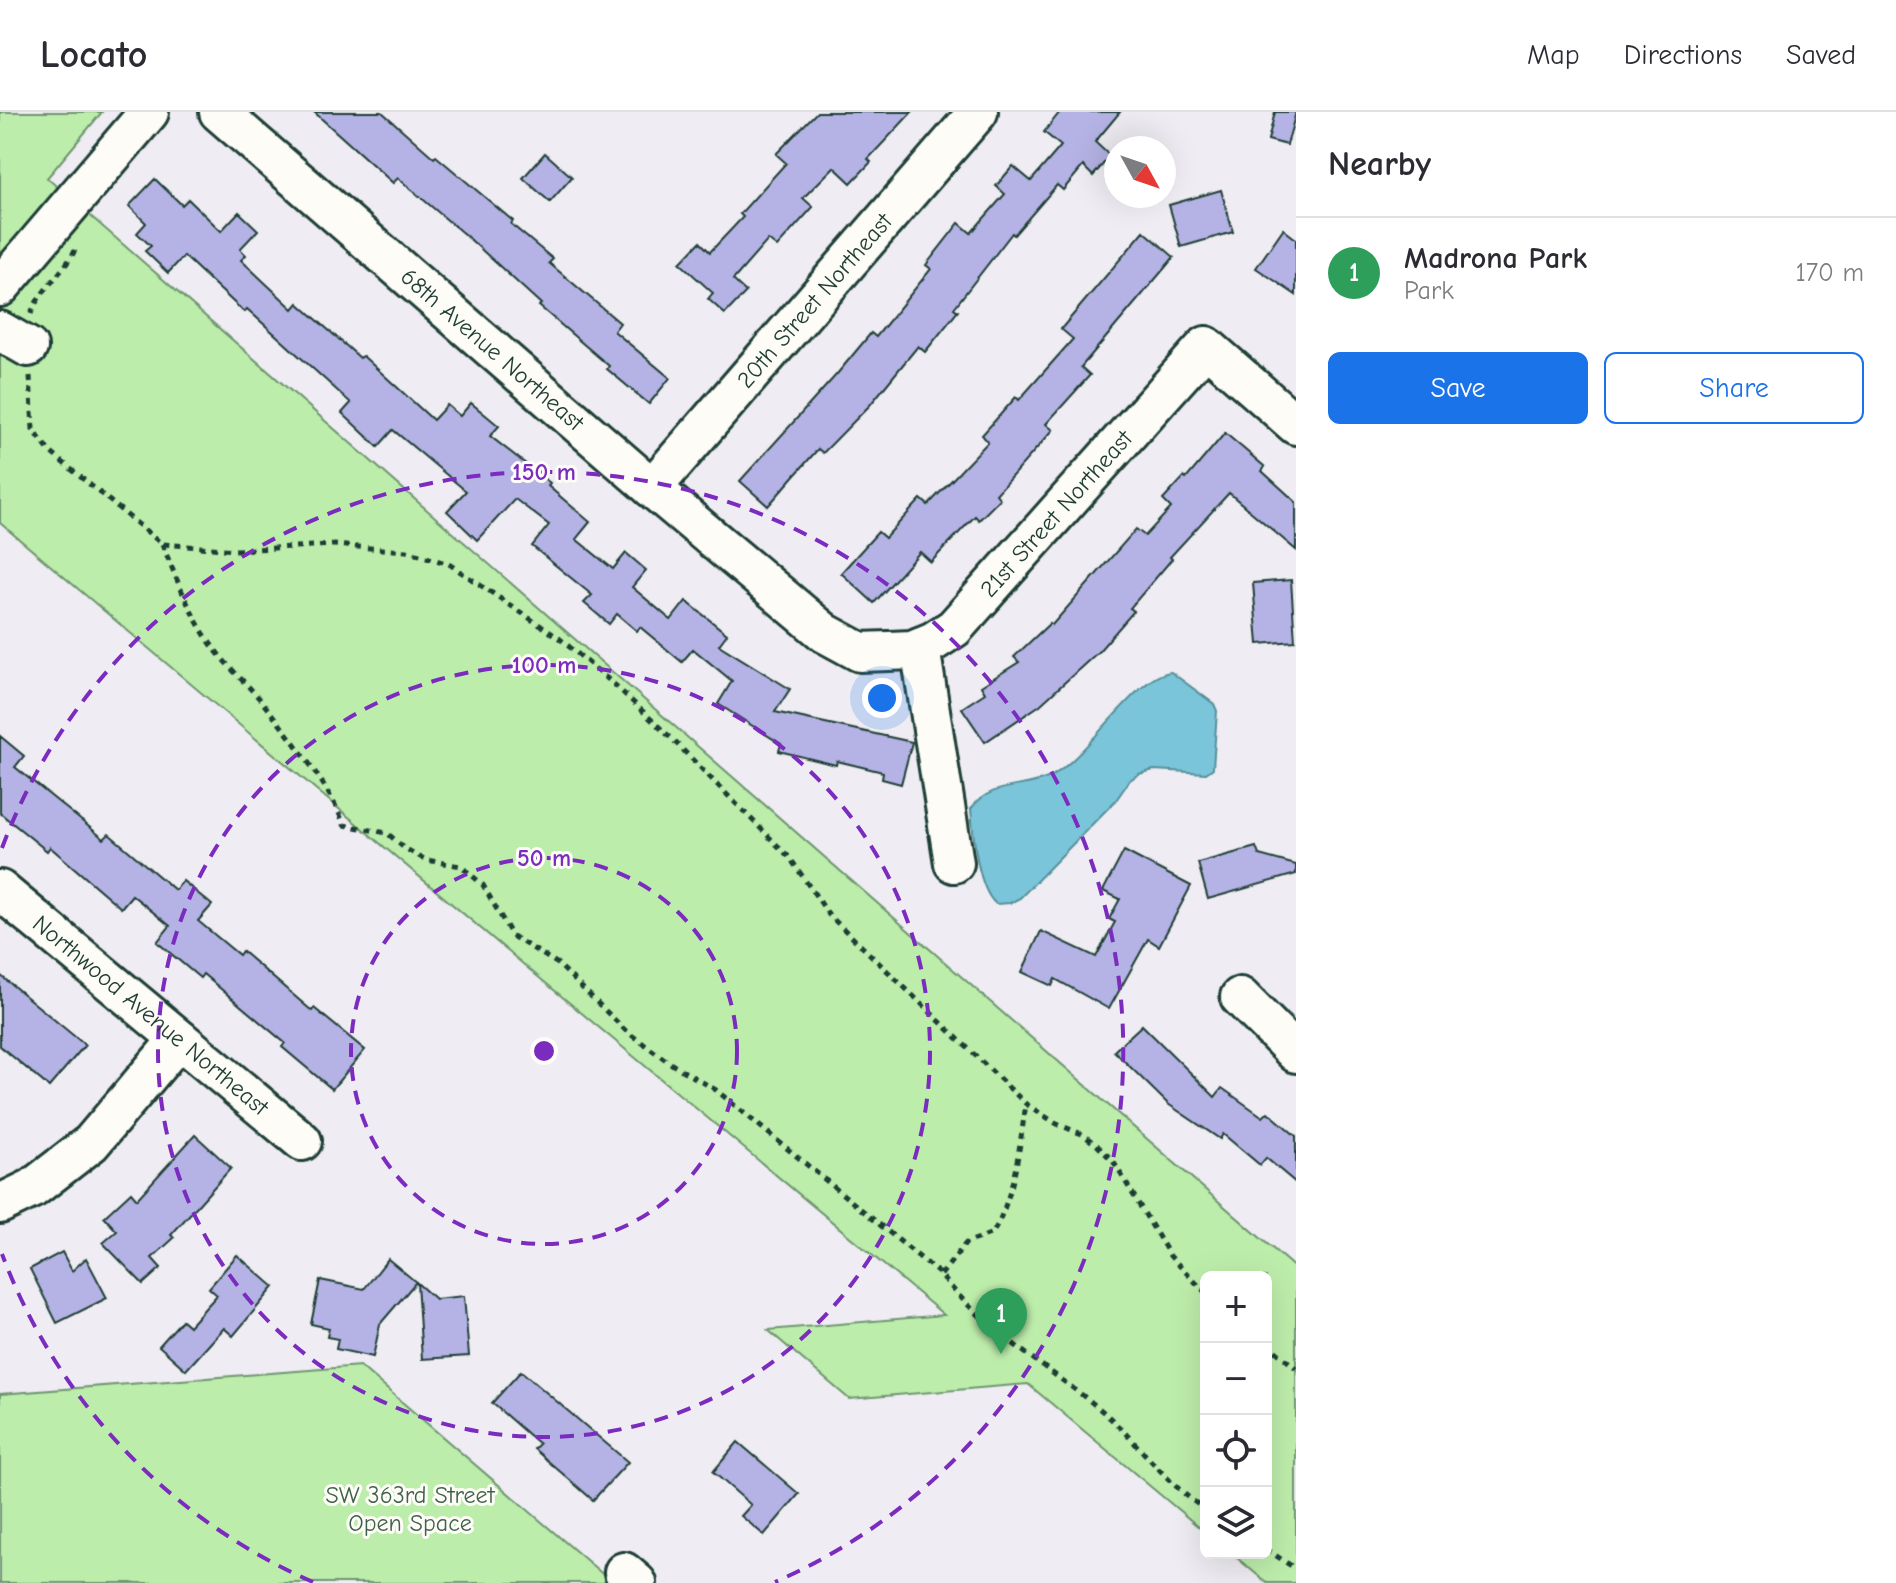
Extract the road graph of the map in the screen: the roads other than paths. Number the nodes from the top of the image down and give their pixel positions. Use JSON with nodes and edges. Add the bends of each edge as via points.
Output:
{"nodes":[{"id":1,"x":149,"y":112,"type":"edge"},
{"id":2,"x":219,"y":112,"type":"edge"},
{"id":3,"x":978,"y":112,"type":"edge"},
{"id":4,"x":0,"y":287,"type":"edge"},
{"id":5,"x":1296,"y":425,"type":"edge"},
{"id":6,"x":652,"y":488,"type":"junction"},
{"id":7,"x":905,"y":649,"type":"junction"},
{"id":8,"x":954,"y":863,"type":"dead end"},
{"id":9,"x":0,"y":890,"type":"edge"},
{"id":10,"x":1240,"y":997,"type":"dead end"},
{"id":11,"x":179,"y":1039,"type":"junction"},
{"id":12,"x":1296,"y":1053,"type":"edge"},
{"id":13,"x":302,"y":1141,"type":"dead end"},
{"id":14,"x":0,"y":1204,"type":"edge"}],
"edges":[{"from":1,"to":4,"type":"street"},
{"from":2,"to":6,"type":"street","name":"68th Avenue Northeast"},
{"from":3,"to":6,"type":"street","name":"20th Street Northeast"},
{"from":5,"to":7,"type":"street","name":"21st Street Northeast","via":[[1206,346],[954,628]]},
{"from":6,"to":7,"type":"street","name":"68th Avenue Northeast","via":[[825,633],[860,652]]},
{"from":7,"to":8,"type":"street"},
{"from":9,"to":11,"type":"street","name":"Northwood Avenue Northeast"},
{"from":10,"to":12,"type":"street"},
{"from":11,"to":13,"type":"street","name":"Northwood Avenue Northeast"},
{"from":11,"to":14,"type":"street","via":[[91,1143],[33,1188]]}]}
